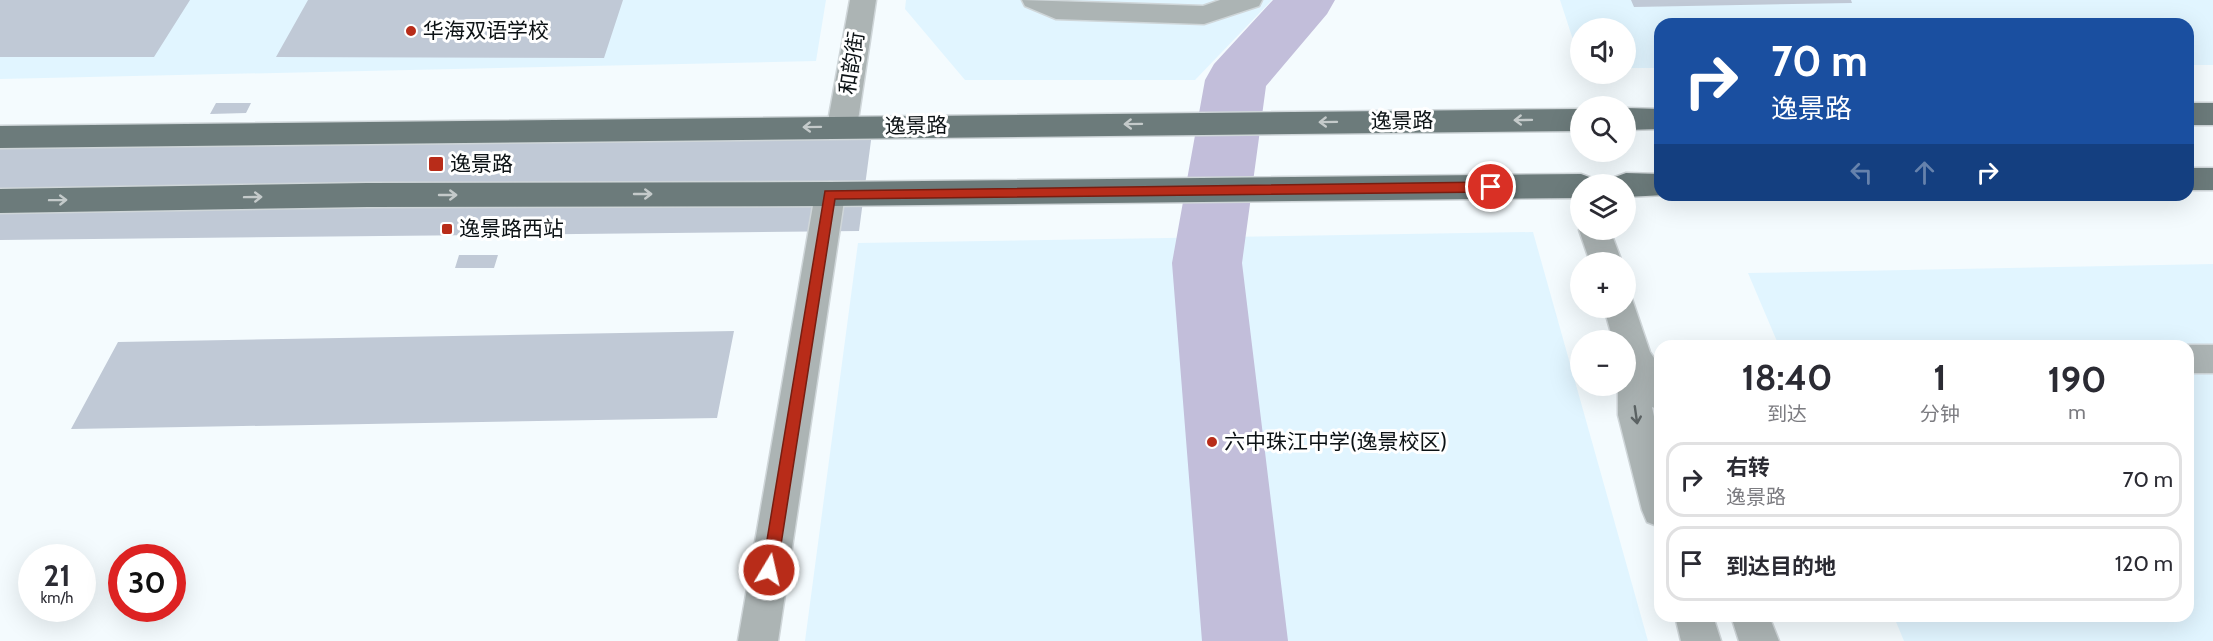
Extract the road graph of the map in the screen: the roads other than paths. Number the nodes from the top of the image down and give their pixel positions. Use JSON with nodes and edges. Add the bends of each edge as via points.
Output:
{"nodes":[{"id":1,"x":863,"y":0,"type":"edge"},
{"id":2,"x":1035,"y":0,"type":"edge"},
{"id":3,"x":1249,"y":0,"type":"edge"},
{"id":4,"x":2194,"y":114,"type":"edge"},
{"id":5,"x":2213,"y":114,"type":"edge"},
{"id":6,"x":1636,"y":119,"type":"edge"},
{"id":7,"x":1654,"y":119,"type":"edge"},
{"id":8,"x":1570,"y":120,"type":"edge"},
{"id":9,"x":842,"y":127,"type":"junction"},
{"id":10,"x":0,"y":137,"type":"edge"},
{"id":11,"x":2213,"y":178,"type":"edge"},
{"id":12,"x":2194,"y":179,"type":"edge"},
{"id":13,"x":1654,"y":185,"type":"edge"},
{"id":14,"x":1570,"y":186,"type":"edge"},
{"id":15,"x":1636,"y":186,"type":"edge"},
{"id":16,"x":830,"y":194,"type":"junction"},
{"id":17,"x":0,"y":201,"type":"edge"},
{"id":18,"x":1626,"y":318,"type":"edge"},
{"id":19,"x":1648,"y":357,"type":"edge"},
{"id":20,"x":2194,"y":358,"type":"edge"},
{"id":21,"x":2213,"y":358,"type":"edge"},
{"id":22,"x":1654,"y":376,"type":"edge"},
{"id":23,"x":1654,"y":487,"type":"edge"},
{"id":24,"x":1696,"y":622,"type":"edge"},
{"id":25,"x":1752,"y":622,"type":"edge"},
{"id":26,"x":758,"y":641,"type":"edge"},
{"id":27,"x":1701,"y":641,"type":"edge"},
{"id":28,"x":1759,"y":641,"type":"edge"}],
"edges":[{"from":1,"to":9,"type":"street","name":"和韵街"},
{"from":2,"to":3,"type":"street","via":[[1056,10],[1204,15]]},
{"from":4,"to":5,"type":"main road"},
{"from":6,"to":7,"type":"main road"},
{"from":8,"to":9,"type":"main road","name":"逸景路","one_way":true},
{"from":9,"to":10,"type":"main road","name":"逸景路","one_way":true},
{"from":11,"to":12,"type":"main road"},
{"from":13,"to":15,"type":"main road"},
{"from":14,"to":16,"type":"main road"},
{"from":17,"to":16,"type":"main road","one_way":true},
{"from":16,"to":26,"type":"street"},
{"from":18,"to":19,"type":"street"},
{"from":19,"to":22,"type":"street"},
{"from":19,"to":23,"type":"street","one_way":true,"via":[[1635,415]]},
{"from":20,"to":21,"type":"street"},
{"from":24,"to":27,"type":"street"},
{"from":25,"to":28,"type":"street"}]}
